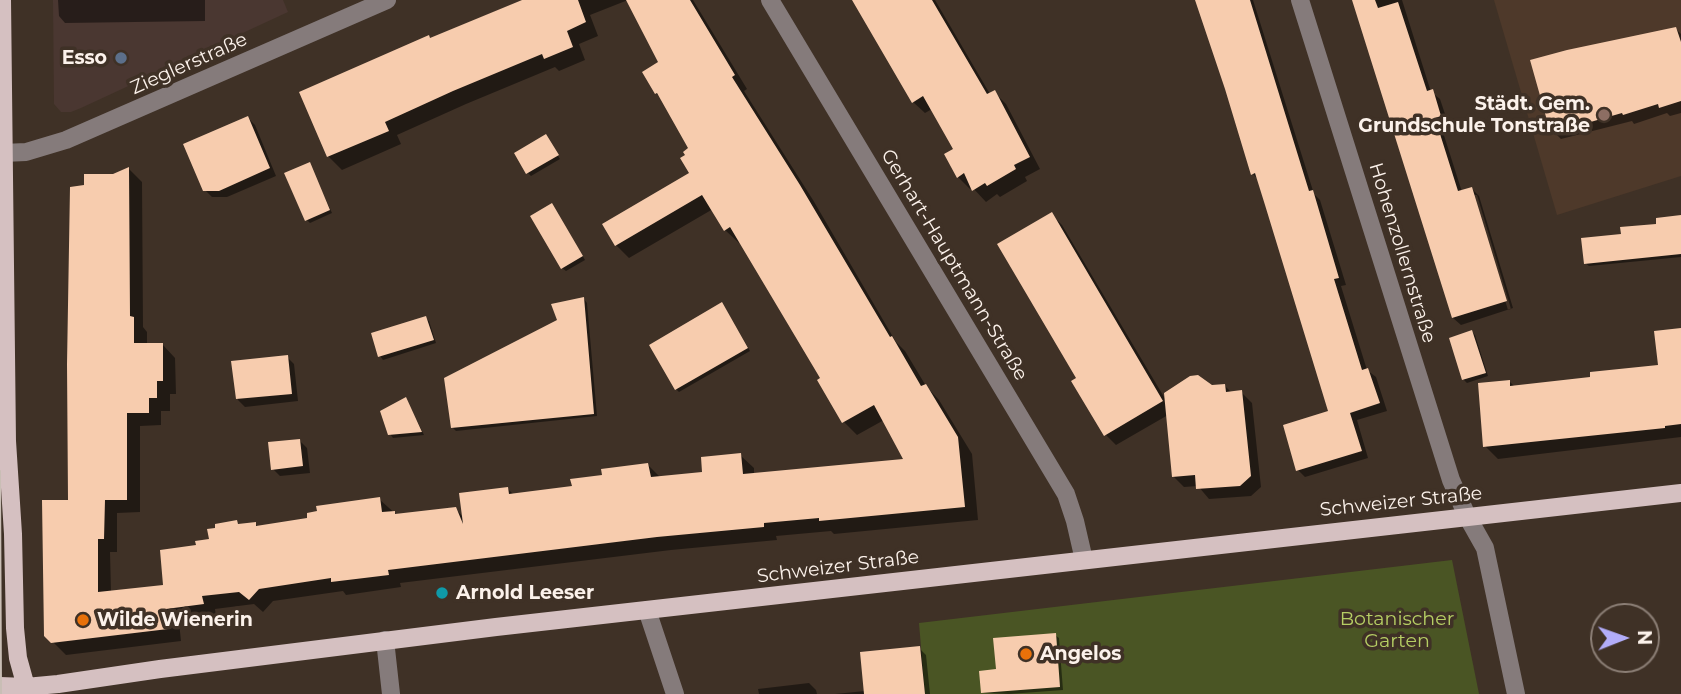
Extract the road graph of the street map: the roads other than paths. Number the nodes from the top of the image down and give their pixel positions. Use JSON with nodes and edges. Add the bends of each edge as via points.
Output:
{"nodes":[{"id":1,"x":2,"y":0,"type":"edge"},
{"id":2,"x":387,"y":0,"type":"edge"},
{"id":3,"x":770,"y":0,"type":"edge"},
{"id":4,"x":1300,"y":0,"type":"edge"},
{"id":5,"x":3,"y":153,"type":"junction"},
{"id":6,"x":1681,"y":493,"type":"edge"},
{"id":7,"x":1467,"y":516,"type":"junction"},
{"id":8,"x":1084,"y":560,"type":"junction"},
{"id":9,"x":647,"y":610,"type":"junction"},
{"id":10,"x":385,"y":640,"type":"junction"},
{"id":11,"x":0,"y":686,"type":"edge"},
{"id":12,"x":25,"y":692,"type":"edge"},
{"id":13,"x":391,"y":694,"type":"edge"},
{"id":14,"x":675,"y":694,"type":"edge"},
{"id":15,"x":1516,"y":694,"type":"edge"}],
"edges":[{"from":1,"to":5,"type":"main road"},
{"from":2,"to":5,"type":"street","name":"Zieglerstraße","via":[[66,140],[26,152]]},
{"from":3,"to":8,"type":"street","name":"Gerhart-Hauptmann-Straße","via":[[1066,494]]},
{"from":4,"to":7,"type":"street","name":"Hohenzollernstraße","via":[[1451,480]]},
{"from":5,"to":12,"type":"main road","via":[[15,628]]},
{"from":6,"to":7,"type":"main road","name":"Schweizer Straße"},
{"from":7,"to":8,"type":"main road","name":"Schweizer Straße"},
{"from":7,"to":15,"type":"street","name":"Hohenzollernstraße","via":[[1485,548]]},
{"from":8,"to":9,"type":"main road","name":"Schweizer Straße"},
{"from":9,"to":10,"type":"main road","name":"Schweizer Straße"},
{"from":9,"to":14,"type":"street"},
{"from":10,"to":12,"type":"main road","name":"Schweizer Straße"},
{"from":10,"to":13,"type":"street"},
{"from":11,"to":12,"type":"main road","name":"Schweizer Straße"}]}
